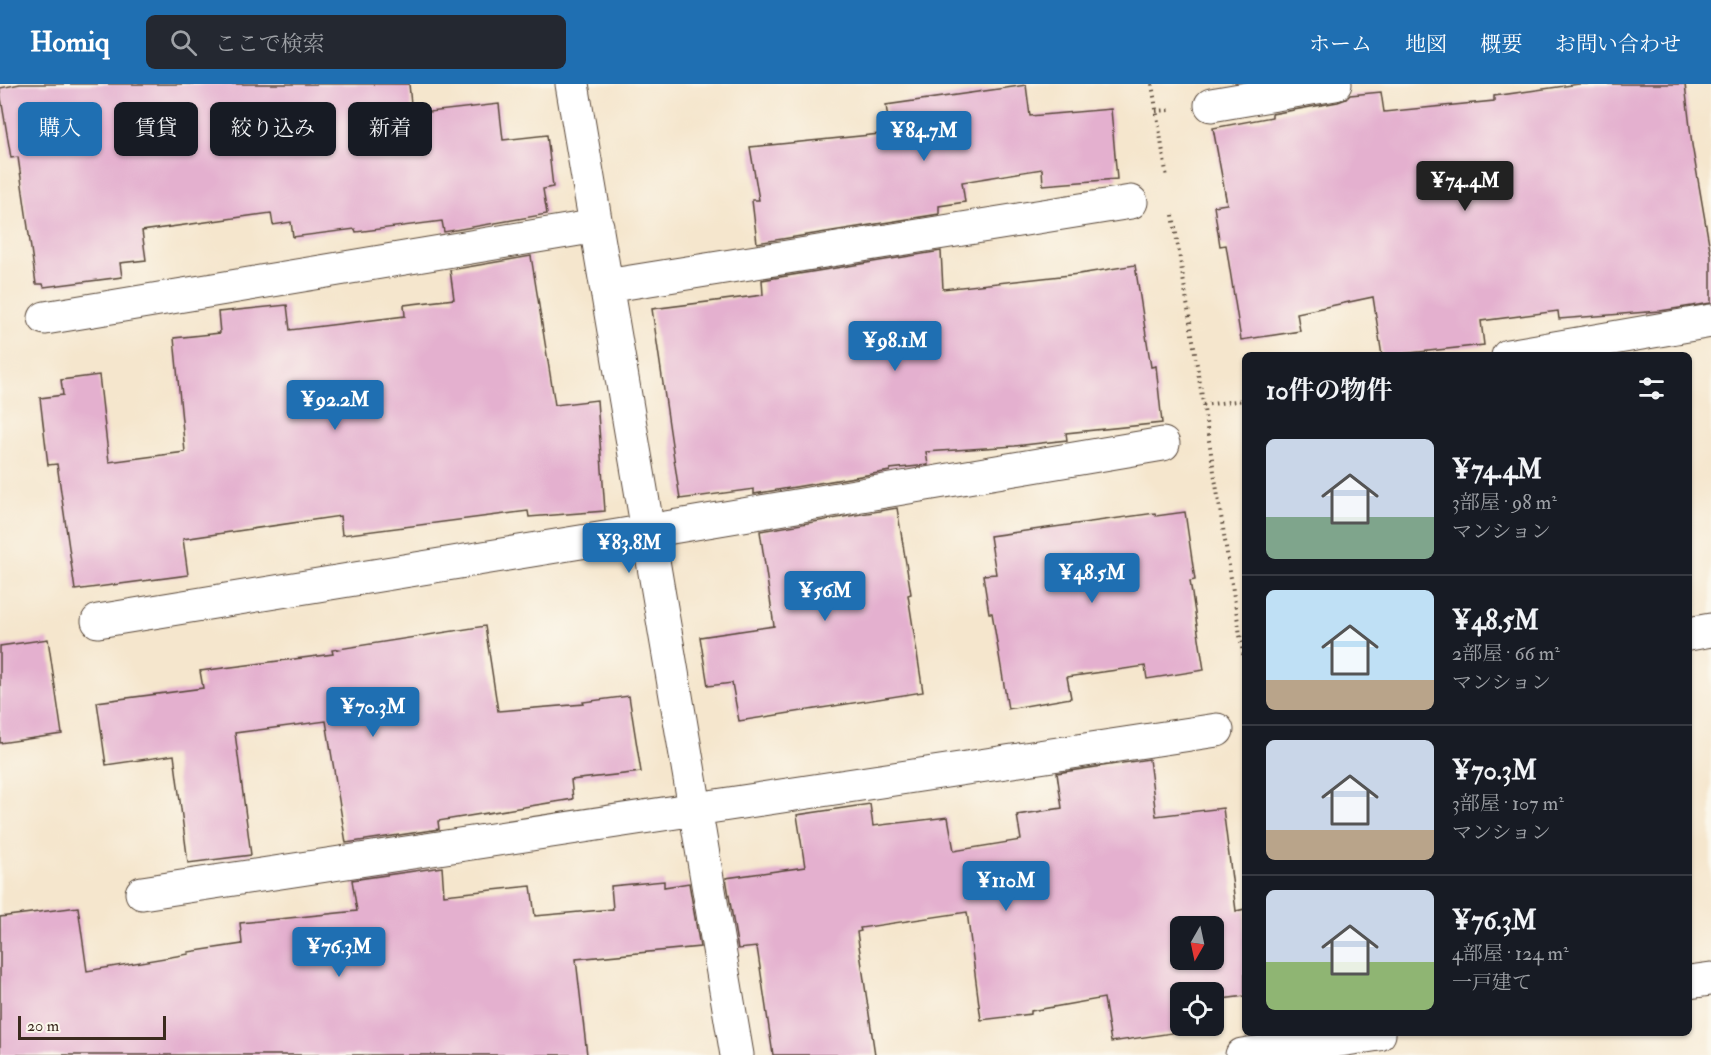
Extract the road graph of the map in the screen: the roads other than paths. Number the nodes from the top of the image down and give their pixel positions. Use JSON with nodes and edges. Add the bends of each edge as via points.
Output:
{"nodes":[{"id":1,"x":572,"y":84,"type":"edge"},
{"id":2,"x":1335,"y":84,"type":"edge"},
{"id":3,"x":1211,"y":105,"type":"dead end"},
{"id":4,"x":1131,"y":202,"type":"dead end"},
{"id":5,"x":597,"y":226,"type":"junction"},
{"id":6,"x":606,"y":286,"type":"junction"},
{"id":7,"x":45,"y":318,"type":"dead end"},
{"id":8,"x":1711,"y":321,"type":"edge"},
{"id":9,"x":1531,"y":352,"type":"edge"},
{"id":10,"x":1163,"y":444,"type":"dead end"},
{"id":11,"x":648,"y":531,"type":"junction"},
{"id":12,"x":98,"y":621,"type":"dead end"},
{"id":13,"x":1711,"y":630,"type":"edge"},
{"id":14,"x":1692,"y":633,"type":"edge"},
{"id":15,"x":1217,"y":730,"type":"dead end"},
{"id":16,"x":695,"y":810,"type":"junction"},
{"id":17,"x":142,"y":892,"type":"dead end"},
{"id":18,"x":1711,"y":979,"type":"edge"},
{"id":19,"x":1692,"y":982,"type":"edge"},
{"id":20,"x":1366,"y":1036,"type":"edge"},
{"id":21,"x":737,"y":1055,"type":"edge"},
{"id":22,"x":1242,"y":1055,"type":"edge"}],
"edges":[{"from":1,"to":5,"type":"street"},
{"from":2,"to":3,"type":"street"},
{"from":4,"to":6,"type":"street"},
{"from":5,"to":6,"type":"street"},
{"from":5,"to":7,"type":"street"},
{"from":6,"to":11,"type":"street"},
{"from":8,"to":9,"type":"street"},
{"from":10,"to":11,"type":"street"},
{"from":11,"to":12,"type":"street"},
{"from":11,"to":16,"type":"street"},
{"from":13,"to":14,"type":"street"},
{"from":15,"to":16,"type":"street"},
{"from":16,"to":17,"type":"street"},
{"from":16,"to":21,"type":"street"},
{"from":18,"to":19,"type":"street"},
{"from":20,"to":22,"type":"street"}]}
